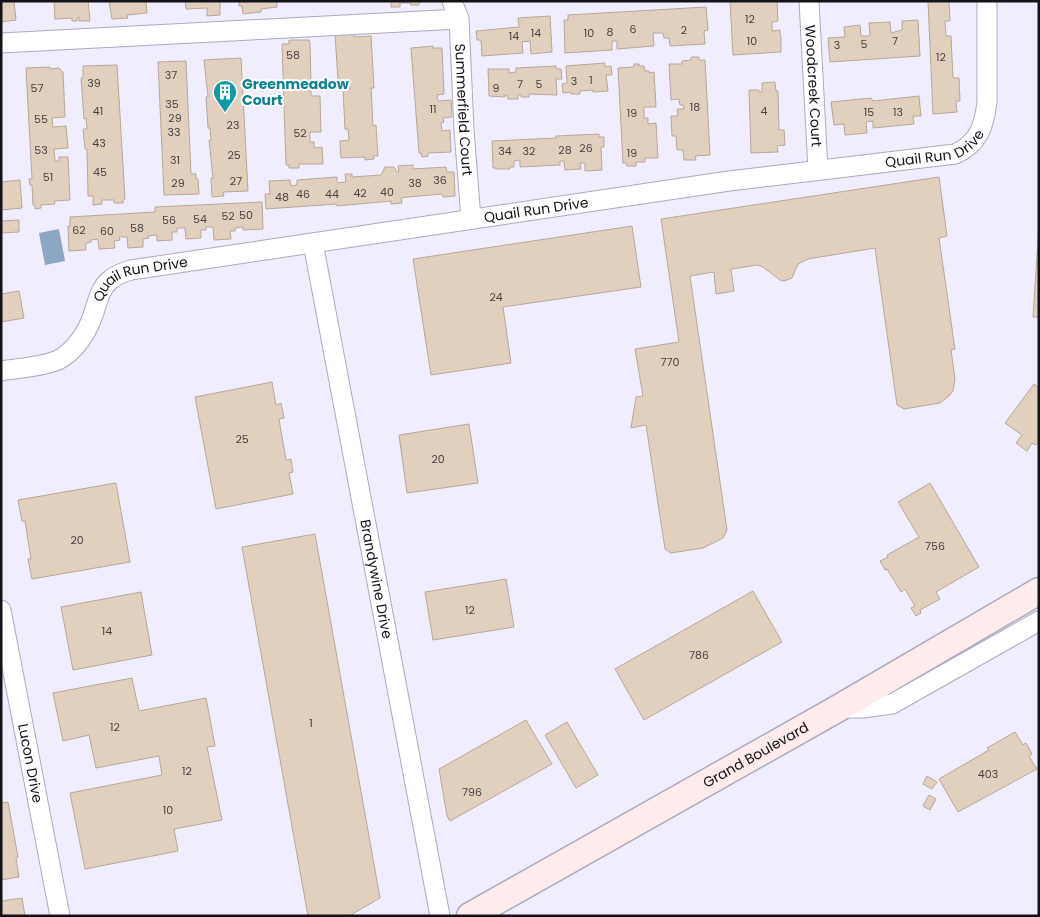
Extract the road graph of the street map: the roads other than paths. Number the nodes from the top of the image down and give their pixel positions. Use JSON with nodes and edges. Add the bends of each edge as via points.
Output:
{"nodes":[{"id":1,"x":452,"y":1,"type":"edge"},
{"id":2,"x":809,"y":1,"type":"edge"},
{"id":3,"x":987,"y":1,"type":"edge"},
{"id":4,"x":459,"y":19,"type":"junction"},
{"id":5,"x":1,"y":43,"type":"edge"},
{"id":6,"x":818,"y":170,"type":"junction"},
{"id":7,"x":472,"y":219,"type":"junction"},
{"id":8,"x":313,"y":243,"type":"junction"},
{"id":9,"x":1,"y":371,"type":"edge"},
{"id":10,"x":1039,"y":591,"type":"edge"},
{"id":11,"x":1,"y":610,"type":"edge"},
{"id":12,"x":1039,"y":621,"type":"edge"},
{"id":13,"x":837,"y":708,"type":"junction"},
{"id":14,"x":60,"y":916,"type":"edge"},
{"id":15,"x":440,"y":916,"type":"edge"},
{"id":16,"x":470,"y":916,"type":"edge"}],
"edges":[{"from":1,"to":4,"type":"street","name":"Summerfield Court"},
{"from":2,"to":6,"type":"street","name":"Woodcreek Court"},
{"from":3,"to":6,"type":"street","name":"Quail Run Drive","via":[[987,102],[985,118],[971,145],[955,154]]},
{"from":4,"to":5,"type":"street"},
{"from":4,"to":7,"type":"street","name":"Summerfield Court"},
{"from":6,"to":7,"type":"street","name":"Quail Run Drive"},
{"from":7,"to":8,"type":"street","name":"Quail Run Drive"},
{"from":8,"to":9,"type":"street","name":"Quail Run Drive","via":[[120,274],[109,281],[99,296],[84,335],[70,352],[51,362]]},
{"from":8,"to":15,"type":"street","name":"Brandywine Drive"},
{"from":10,"to":13,"type":"street","name":"Grand Boulevard"},
{"from":11,"to":14,"type":"street","name":"Lucon Drive"},
{"from":12,"to":13,"type":"street","via":[[892,704]]},
{"from":13,"to":16,"type":"street","name":"Grand Boulevard"}]}
